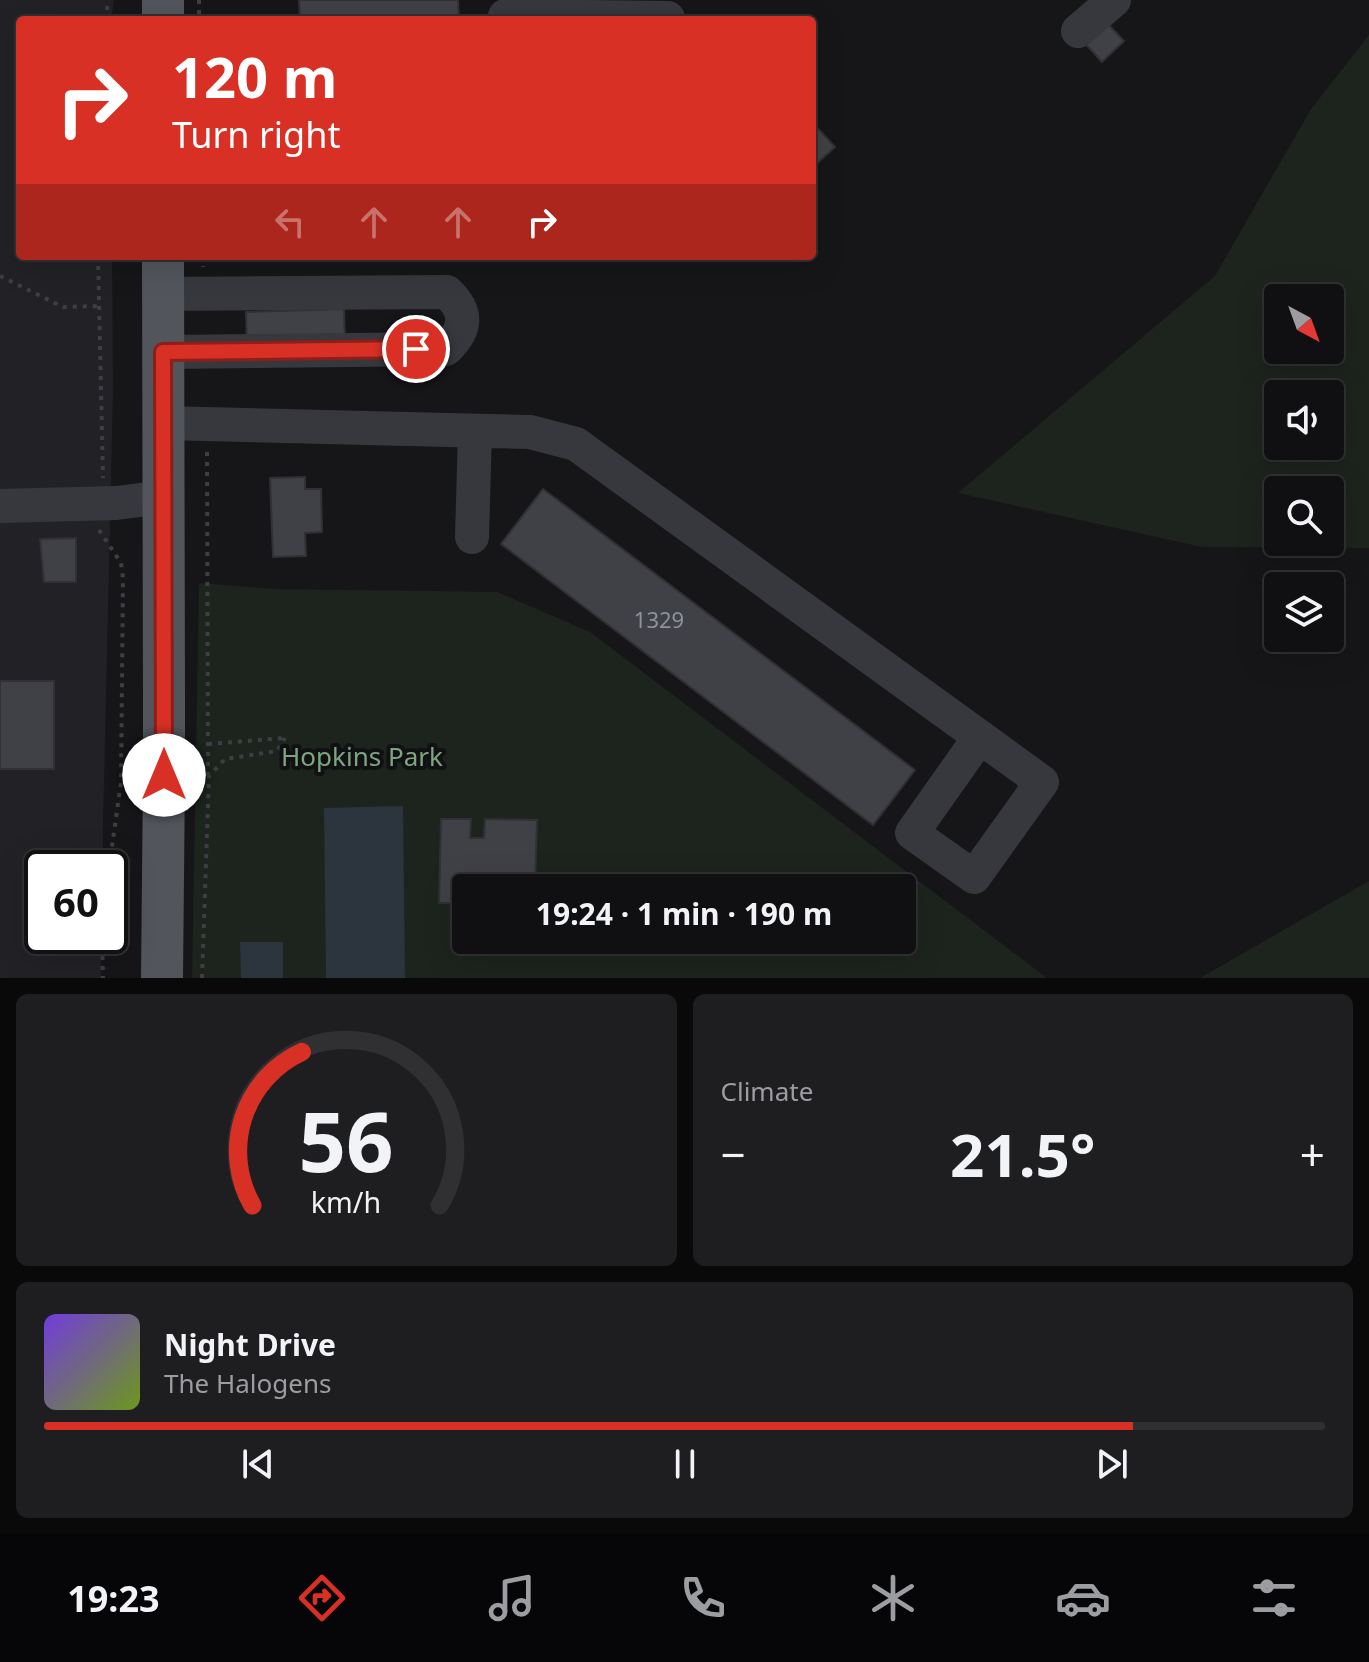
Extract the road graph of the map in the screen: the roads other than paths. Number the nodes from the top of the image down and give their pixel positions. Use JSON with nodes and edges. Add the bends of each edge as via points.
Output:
{"nodes":[{"id":1,"x":1114,"y":0,"type":"edge"},
{"id":2,"x":668,"y":13,"type":"edge"},
{"id":3,"x":505,"y":16,"type":"dead end"},
{"id":4,"x":1078,"y":31,"type":"dead end"},
{"id":5,"x":176,"y":281,"type":"edge"},
{"id":6,"x":163,"y":352,"type":"junction"},
{"id":7,"x":163,"y":423,"type":"junction"},
{"id":8,"x":475,"y":431,"type":"junction"},
{"id":9,"x":164,"y":497,"type":"junction"},
{"id":10,"x":0,"y":506,"type":"edge"},
{"id":11,"x":472,"y":537,"type":"dead end"},
{"id":12,"x":979,"y":738,"type":"dead end"},
{"id":13,"x":162,"y":978,"type":"edge"}],
"edges":[{"from":1,"to":4,"type":"street"},
{"from":2,"to":3,"type":"street"},
{"from":5,"to":6,"type":"main road"},
{"from":5,"to":6,"type":"street","via":[[447,292],[465,320],[446,349]]},
{"from":6,"to":7,"type":"main road"},
{"from":7,"to":8,"type":"street"},
{"from":7,"to":9,"type":"main road"},
{"from":8,"to":11,"type":"street"},
{"from":8,"to":12,"type":"street","via":[[530,432],[576,444]]},
{"from":9,"to":10,"type":"street"},
{"from":9,"to":13,"type":"main road","bridge":true}]}
